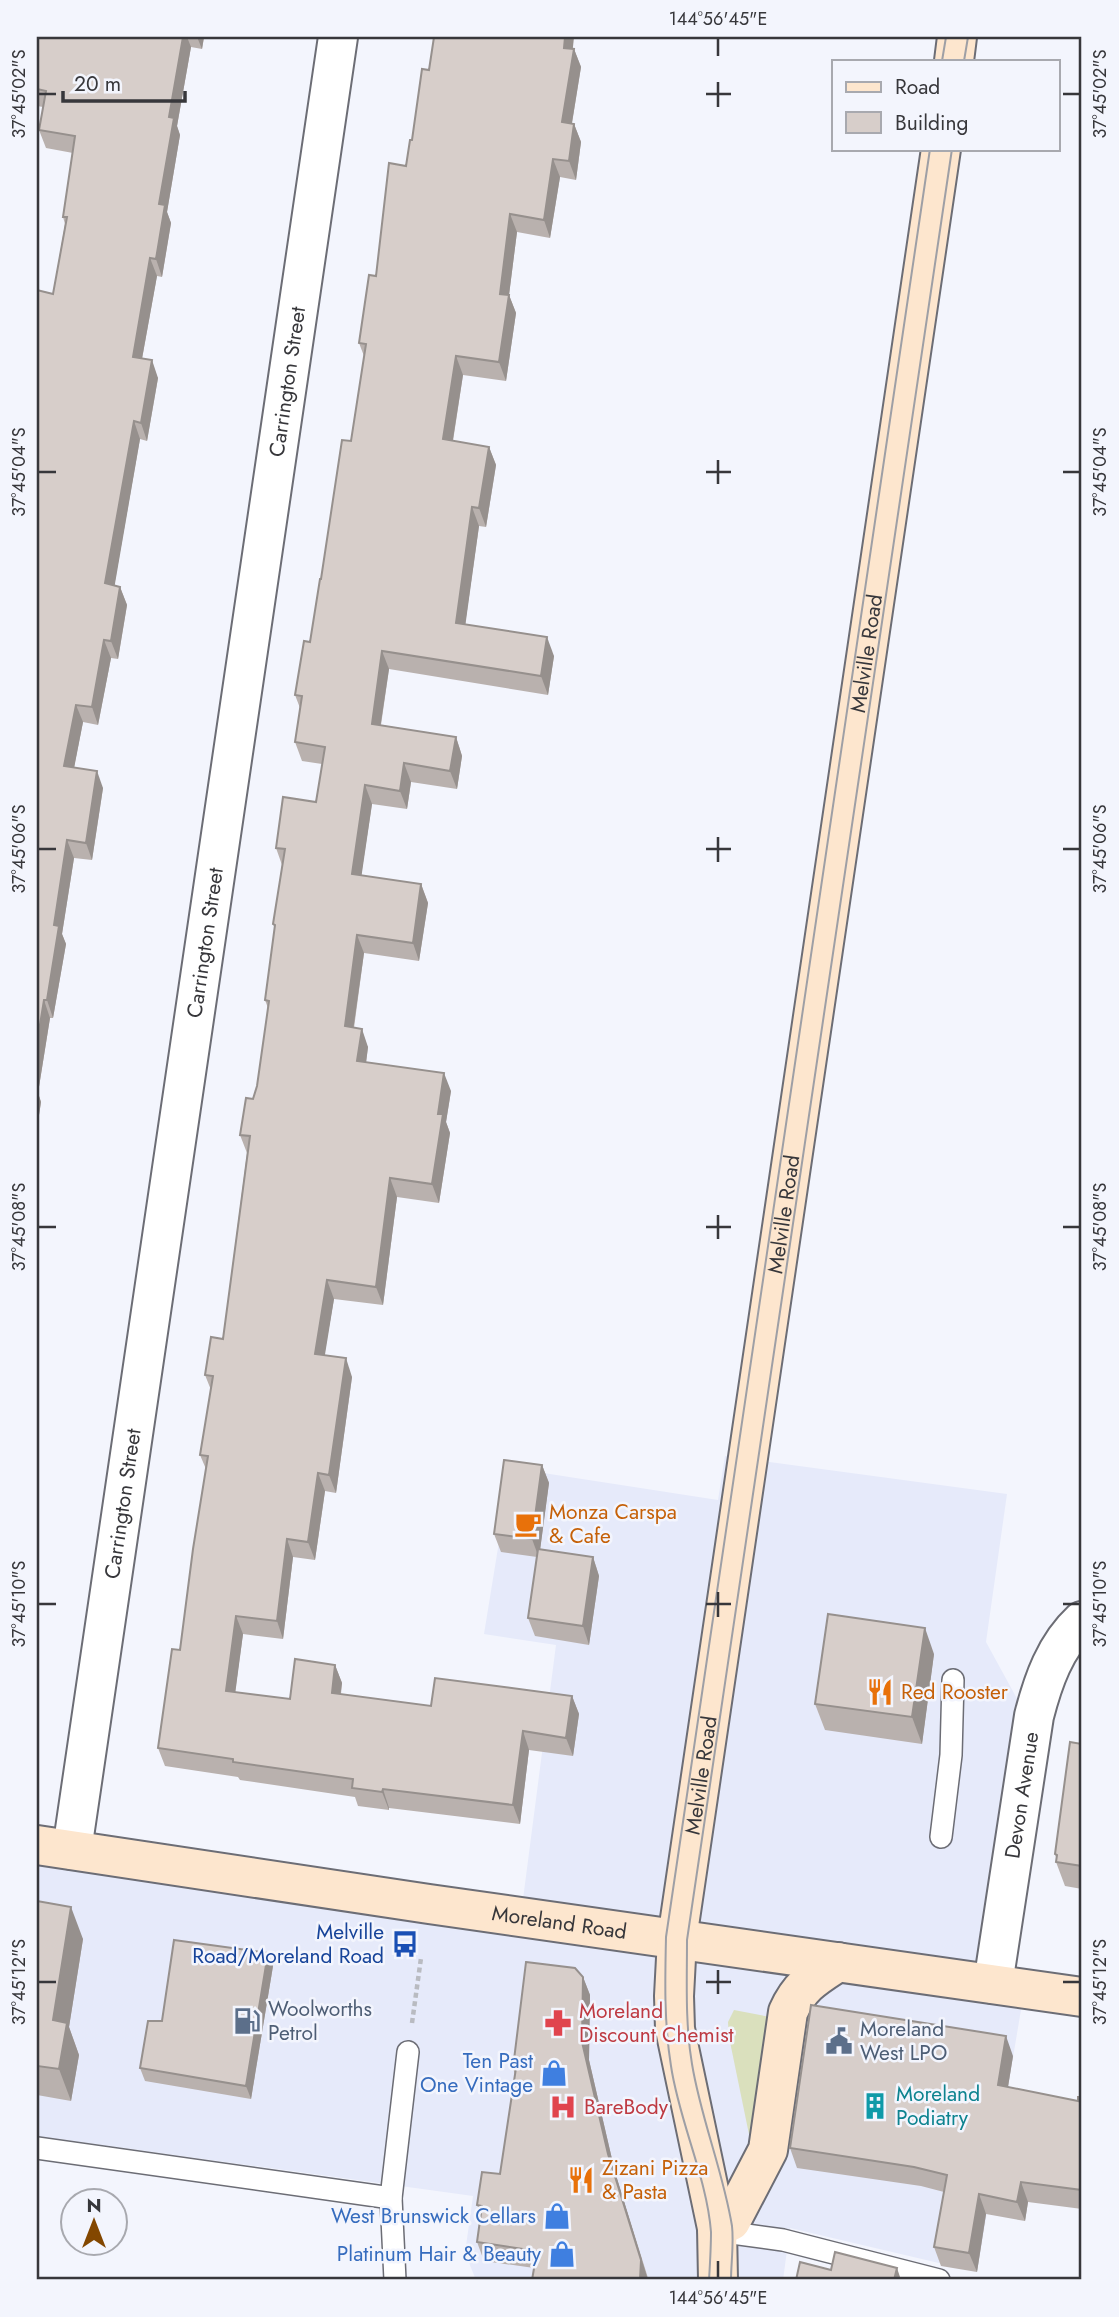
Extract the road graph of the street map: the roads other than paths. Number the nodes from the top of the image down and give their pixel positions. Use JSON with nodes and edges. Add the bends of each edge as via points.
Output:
{"nodes":[{"id":1,"x":338,"y":37,"type":"edge"},
{"id":2,"x":957,"y":37,"type":"edge"},
{"id":3,"x":954,"y":60,"type":"edge"},
{"id":4,"x":941,"y":150,"type":"edge"},
{"id":5,"x":1082,"y":1620,"type":"edge"},
{"id":6,"x":953,"y":1680,"type":"dead end"},
{"id":7,"x":942,"y":1838,"type":"dead end"},
{"id":8,"x":54,"y":1847,"type":"edge"},
{"id":9,"x":677,"y":1939,"type":"junction"},
{"id":10,"x":838,"y":1962,"type":"junction"},
{"id":11,"x":993,"y":1984,"type":"junction"},
{"id":12,"x":1082,"y":1997,"type":"edge"},
{"id":13,"x":408,"y":2052,"type":"road end"},
{"id":14,"x":37,"y":2148,"type":"edge"},
{"id":15,"x":391,"y":2198,"type":"junction"},
{"id":16,"x":717,"y":2228,"type":"junction"},
{"id":17,"x":395,"y":2280,"type":"edge"},
{"id":18,"x":718,"y":2280,"type":"edge"},
{"id":19,"x":939,"y":2280,"type":"edge"}],
"edges":[{"from":1,"to":8,"type":"street","name":"Carrington Street"},
{"from":2,"to":3,"type":"main road"},
{"from":4,"to":9,"type":"main road","name":"Melville Road"},
{"from":5,"to":11,"type":"street","name":"Devon Avenue","via":[[1055,1656],[1034,1716]]},
{"from":6,"to":7,"type":"lane"},
{"from":8,"to":9,"type":"main road","name":"Moreland Road"},
{"from":9,"to":10,"type":"main road","name":"Moreland Road"},
{"from":9,"to":16,"type":"main road","name":"Melville Road","via":[[676,2029]]},
{"from":10,"to":11,"type":"main road","name":"Moreland Road"},
{"from":10,"to":16,"type":"main road","via":[[805,1984],[794,1998],[788,2012],[768,2150],[730,2221]]},
{"from":11,"to":12,"type":"main road","name":"Moreland Road"},
{"from":13,"to":15,"type":"lane"},
{"from":14,"to":15,"type":"lane"},
{"from":15,"to":17,"type":"lane"},
{"from":16,"to":18,"type":"main road","name":"Melville Road"},
{"from":16,"to":19,"type":"lane"}]}
